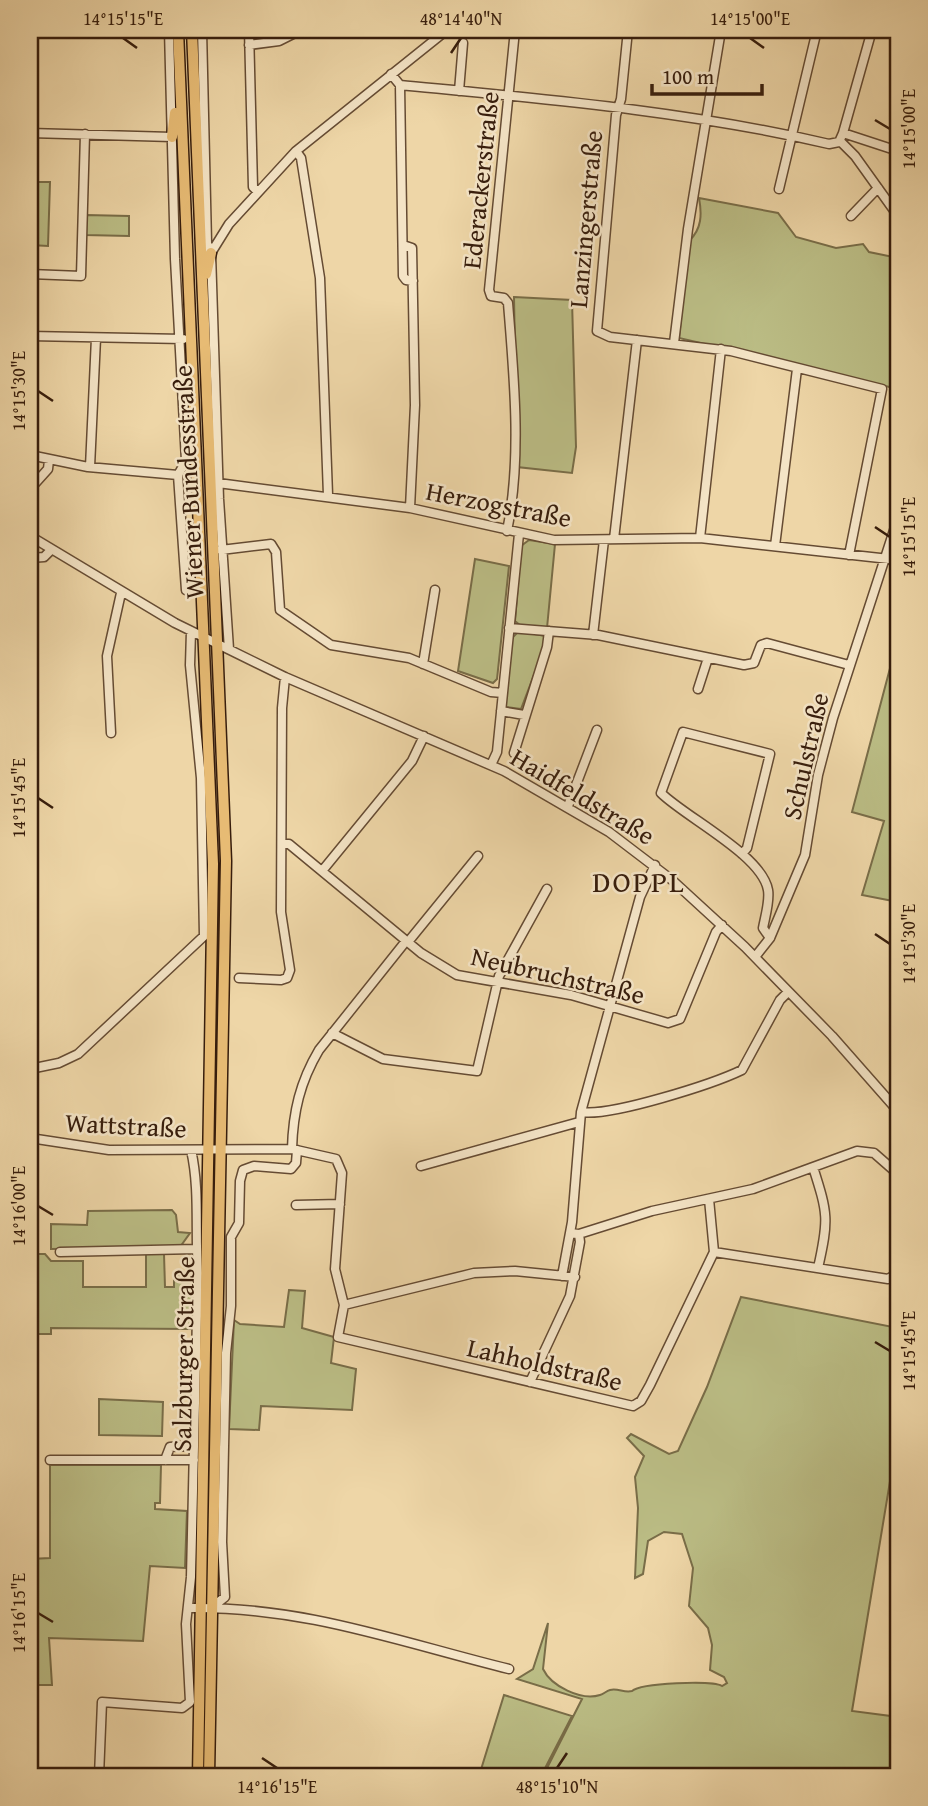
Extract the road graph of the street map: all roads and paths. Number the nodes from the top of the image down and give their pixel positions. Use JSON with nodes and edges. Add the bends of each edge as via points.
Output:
{"nodes":[{"id":1,"x":169,"y":30,"type":"edge"},
{"id":2,"x":178,"y":30,"type":"edge"},
{"id":3,"x":192,"y":30,"type":"edge"},
{"id":4,"x":202,"y":30,"type":"edge"},
{"id":5,"x":250,"y":30,"type":"edge"},
{"id":6,"x":301,"y":30,"type":"edge"},
{"id":7,"x":447,"y":30,"type":"edge"},
{"id":8,"x":515,"y":30,"type":"edge"},
{"id":9,"x":628,"y":30,"type":"edge"},
{"id":10,"x":721,"y":30,"type":"edge"},
{"id":11,"x":817,"y":30,"type":"edge"},
{"id":12,"x":872,"y":30,"type":"edge"},
{"id":13,"x":463,"y":43,"type":"dead end"},
{"id":14,"x":249,"y":44,"type":"junction"},
{"id":15,"x":179,"y":46,"type":"junction"},
{"id":16,"x":391,"y":74,"type":"junction"},
{"id":17,"x":400,"y":85,"type":"junction"},
{"id":18,"x":459,"y":91,"type":"junction"},
{"id":19,"x":509,"y":95,"type":"junction"},
{"id":20,"x":619,"y":107,"type":"junction"},
{"id":21,"x":708,"y":120,"type":"junction"},
{"id":22,"x":30,"y":133,"type":"edge"},
{"id":23,"x":85,"y":134,"type":"junction"},
{"id":24,"x":793,"y":135,"type":"junction"},
{"id":25,"x":172,"y":137,"type":"junction"},
{"id":26,"x":841,"y":137,"type":"junction"},
{"id":27,"x":296,"y":151,"type":"junction"},
{"id":28,"x":898,"y":151,"type":"edge"},
{"id":29,"x":878,"y":188,"type":"junction"},
{"id":30,"x":779,"y":189,"type":"dead end"},
{"id":31,"x":258,"y":192,"type":"junction"},
{"id":32,"x":851,"y":215,"type":"dead end"},
{"id":33,"x":898,"y":216,"type":"edge"},
{"id":34,"x":207,"y":224,"type":"junction"},
{"id":35,"x":229,"y":224,"type":"junction"},
{"id":36,"x":211,"y":253,"type":"junction"},
{"id":37,"x":30,"y":274,"type":"edge"},
{"id":38,"x":30,"y":336,"type":"edge"},
{"id":39,"x":96,"y":338,"type":"junction"},
{"id":40,"x":185,"y":339,"type":"junction"},
{"id":41,"x":637,"y":340,"type":"junction"},
{"id":42,"x":674,"y":343,"type":"junction"},
{"id":43,"x":721,"y":349,"type":"junction"},
{"id":44,"x":204,"y":366,"type":"junction"},
{"id":45,"x":797,"y":369,"type":"junction"},
{"id":46,"x":30,"y":455,"type":"edge"},
{"id":47,"x":50,"y":460,"type":"junction"},
{"id":48,"x":90,"y":467,"type":"junction"},
{"id":49,"x":177,"y":475,"type":"junction"},
{"id":50,"x":218,"y":483,"type":"junction"},
{"id":51,"x":30,"y":489,"type":"edge"},
{"id":52,"x":328,"y":495,"type":"junction"},
{"id":53,"x":410,"y":508,"type":"junction"},
{"id":54,"x":898,"y":518,"type":"edge"},
{"id":55,"x":507,"y":531,"type":"junction"},
{"id":56,"x":519,"y":534,"type":"junction"},
{"id":57,"x":30,"y":536,"type":"edge"},
{"id":58,"x":700,"y":538,"type":"junction"},
{"id":59,"x":614,"y":539,"type":"junction"},
{"id":60,"x":604,"y":540,"type":"junction"},
{"id":61,"x":775,"y":546,"type":"junction"},
{"id":62,"x":221,"y":550,"type":"junction"},
{"id":63,"x":50,"y":551,"type":"junction"},
{"id":64,"x":849,"y":555,"type":"junction"},
{"id":65,"x":30,"y":558,"type":"edge"},
{"id":66,"x":885,"y":560,"type":"junction"},
{"id":67,"x":898,"y":560,"type":"edge"},
{"id":68,"x":186,"y":590,"type":"dead end"},
{"id":69,"x":435,"y":590,"type":"dead end"},
{"id":70,"x":121,"y":593,"type":"junction"},
{"id":71,"x":509,"y":628,"type":"junction"},
{"id":72,"x":191,"y":631,"type":"junction"},
{"id":73,"x":550,"y":631,"type":"junction"},
{"id":74,"x":593,"y":635,"type":"junction"},
{"id":75,"x":210,"y":640,"type":"junction"},
{"id":76,"x":229,"y":649,"type":"junction"},
{"id":77,"x":708,"y":658,"type":"junction"},
{"id":78,"x":423,"y":664,"type":"junction"},
{"id":79,"x":849,"y":665,"type":"junction"},
{"id":80,"x":285,"y":677,"type":"junction"},
{"id":81,"x":698,"y":688,"type":"dead end"},
{"id":82,"x":503,"y":693,"type":"junction"},
{"id":83,"x":207,"y":709,"type":"junction"},
{"id":84,"x":501,"y":711,"type":"junction"},
{"id":85,"x":524,"y":715,"type":"junction"},
{"id":86,"x":197,"y":724,"type":"junction"},
{"id":87,"x":597,"y":730,"type":"dead end"},
{"id":88,"x":111,"y":733,"type":"dead end"},
{"id":89,"x":424,"y":737,"type":"junction"},
{"id":90,"x":514,"y":753,"type":"dead end"},
{"id":91,"x":491,"y":765,"type":"junction"},
{"id":92,"x":568,"y":806,"type":"junction"},
{"id":93,"x":282,"y":844,"type":"junction"},
{"id":94,"x":742,"y":854,"type":"junction"},
{"id":95,"x":478,"y":856,"type":"dead end"},
{"id":96,"x":654,"y":865,"type":"junction"},
{"id":97,"x":322,"y":871,"type":"junction"},
{"id":98,"x":547,"y":889,"type":"dead end"},
{"id":99,"x":722,"y":925,"type":"junction"},
{"id":100,"x":226,"y":933,"type":"joint"},
{"id":101,"x":208,"y":934,"type":"junction"},
{"id":102,"x":770,"y":938,"type":"junction"},
{"id":103,"x":407,"y":942,"type":"junction"},
{"id":104,"x":755,"y":957,"type":"junction"},
{"id":105,"x":239,"y":978,"type":"dead end"},
{"id":106,"x":497,"y":983,"type":"junction"},
{"id":107,"x":788,"y":992,"type":"junction"},
{"id":108,"x":610,"y":1005,"type":"junction"},
{"id":109,"x":332,"y":1033,"type":"junction"},
{"id":110,"x":30,"y":1069,"type":"edge"},
{"id":111,"x":898,"y":1111,"type":"edge"},
{"id":112,"x":581,"y":1112,"type":"junction"},
{"id":113,"x":579,"y":1122,"type":"junction"},
{"id":114,"x":30,"y":1138,"type":"edge"},
{"id":115,"x":209,"y":1149,"type":"junction"},
{"id":116,"x":222,"y":1149,"type":"junction"},
{"id":117,"x":295,"y":1149,"type":"junction"},
{"id":118,"x":191,"y":1150,"type":"junction"},
{"id":119,"x":421,"y":1166,"type":"dead end"},
{"id":120,"x":813,"y":1167,"type":"junction"},
{"id":121,"x":898,"y":1174,"type":"edge"},
{"id":122,"x":709,"y":1199,"type":"junction"},
{"id":123,"x":340,"y":1204,"type":"junction"},
{"id":124,"x":296,"y":1205,"type":"dead end"},
{"id":125,"x":575,"y":1234,"type":"junction"},
{"id":126,"x":196,"y":1249,"type":"junction"},
{"id":127,"x":60,"y":1252,"type":"dead end"},
{"id":128,"x":714,"y":1252,"type":"junction"},
{"id":129,"x":818,"y":1268,"type":"junction"},
{"id":130,"x":898,"y":1273,"type":"edge"},
{"id":131,"x":562,"y":1276,"type":"junction"},
{"id":132,"x":575,"y":1277,"type":"junction"},
{"id":133,"x":344,"y":1305,"type":"junction"},
{"id":134,"x":530,"y":1382,"type":"junction"},
{"id":135,"x":194,"y":1445,"type":"junction"},
{"id":136,"x":50,"y":1460,"type":"dead end"},
{"id":137,"x":165,"y":1460,"type":"junction"},
{"id":138,"x":194,"y":1460,"type":"junction"},
{"id":139,"x":188,"y":1608,"type":"junction"},
{"id":140,"x":206,"y":1608,"type":"junction"},
{"id":141,"x":509,"y":1670,"type":"dead end"},
{"id":142,"x":99,"y":1776,"type":"edge"},
{"id":143,"x":198,"y":1776,"type":"edge"},
{"id":144,"x":209,"y":1776,"type":"edge"}],
"edges":[{"from":1,"to":25,"type":"street","name":"Wiener Bundesstraße"},
{"from":2,"to":15,"type":"main road","name":"Wiener Bundesstraße"},
{"from":3,"to":44,"type":"main road","name":"Wiener Bundesstraße"},
{"from":4,"to":34,"type":"street","name":"Wiener Bundesstraße"},
{"from":5,"to":14,"type":"street"},
{"from":6,"to":14,"type":"street","via":[[279,41]]},
{"from":7,"to":16,"type":"street"},
{"from":8,"to":19,"type":"street","name":"Ederackerstraße"},
{"from":9,"to":20,"type":"street","name":"Lanzingerstraße"},
{"from":10,"to":21,"type":"street"},
{"from":11,"to":24,"type":"street"},
{"from":12,"to":26,"type":"street"},
{"from":13,"to":18,"type":"street"},
{"from":14,"to":31,"type":"street","via":[[253,187]]},
{"from":15,"to":25,"type":"main road"},
{"from":15,"to":40,"type":"main road","name":"Wiener Bundesstraße"},
{"from":16,"to":17,"type":"street"},
{"from":16,"to":27,"type":"street"},
{"from":17,"to":18,"type":"street"},
{"from":17,"to":53,"type":"street","via":[[404,279],[413,281],[415,405]]},
{"from":18,"to":19,"type":"street"},
{"from":19,"to":20,"type":"street"},
{"from":19,"to":55,"type":"street","name":"Ederackerstraße","via":[[489,290],[491,296],[508,303],[513,356],[514,457]]},
{"from":20,"to":21,"type":"street"},
{"from":20,"to":41,"type":"street","name":"Lanzingerstraße","via":[[596,326],[603,336]]},
{"from":21,"to":24,"type":"street"},
{"from":21,"to":42,"type":"street"},
{"from":22,"to":23,"type":"street"},
{"from":23,"to":25,"type":"street"},
{"from":23,"to":37,"type":"street","via":[[81,276]]},
{"from":24,"to":26,"type":"street","via":[[829,144]]},
{"from":24,"to":30,"type":"street"},
{"from":25,"to":40,"type":"street","name":"Wiener Bundesstraße"},
{"from":26,"to":28,"type":"street"},
{"from":26,"to":29,"type":"street"},
{"from":27,"to":31,"type":"street"},
{"from":27,"to":52,"type":"street","via":[[301,158],[320,278]]},
{"from":29,"to":32,"type":"street"},
{"from":29,"to":33,"type":"street"},
{"from":31,"to":35,"type":"street"},
{"from":34,"to":35,"type":"street","via":[[216,232]]},
{"from":34,"to":36,"type":"street","name":"Wiener Bundesstraße"},
{"from":35,"to":36,"type":"street"},
{"from":36,"to":44,"type":"main road","via":[[205,267]]},
{"from":36,"to":50,"type":"street","name":"Wiener Bundesstraße"},
{"from":38,"to":39,"type":"street"},
{"from":39,"to":40,"type":"street"},
{"from":39,"to":48,"type":"street"},
{"from":40,"to":49,"type":"street","name":"Wiener Bundesstraße","via":[[186,461]]},
{"from":40,"to":75,"type":"main road","name":"Wiener Bundesstraße"},
{"from":41,"to":42,"type":"street","name":"Lanzingerstraße"},
{"from":41,"to":59,"type":"street"},
{"from":42,"to":43,"type":"street","name":"Lanzingerstraße"},
{"from":43,"to":45,"type":"street","name":"Lanzingerstraße"},
{"from":43,"to":58,"type":"street"},
{"from":44,"to":75,"type":"main road","name":"Wiener Bundesstraße"},
{"from":45,"to":61,"type":"street"},
{"from":45,"to":64,"type":"street","name":"Lanzingerstraße","via":[[882,389]]},
{"from":46,"to":47,"type":"street"},
{"from":47,"to":48,"type":"street"},
{"from":47,"to":51,"type":"street"},
{"from":48,"to":49,"type":"street"},
{"from":49,"to":68,"type":"street","name":"Wiener Bundesstraße"},
{"from":50,"to":52,"type":"street","name":"Herzogstraße"},
{"from":50,"to":62,"type":"street","name":"Wiener Bundesstraße"},
{"from":52,"to":53,"type":"street","name":"Herzogstraße"},
{"from":53,"to":55,"type":"street","name":"Herzogstraße"},
{"from":54,"to":66,"type":"street","name":"Schulstraße"},
{"from":55,"to":56,"type":"street","name":"Herzogstraße"},
{"from":56,"to":60,"type":"street","name":"Herzogstraße","via":[[561,541]]},
{"from":56,"to":71,"type":"street"},
{"from":57,"to":63,"type":"street","name":"Haidfeldstraße"},
{"from":58,"to":59,"type":"street","name":"Herzogstraße"},
{"from":58,"to":61,"type":"street","name":"Herzogstraße"},
{"from":59,"to":60,"type":"street","name":"Herzogstraße"},
{"from":60,"to":74,"type":"street"},
{"from":61,"to":64,"type":"street","name":"Herzogstraße"},
{"from":62,"to":76,"type":"street","name":"Wiener Bundesstraße"},
{"from":62,"to":78,"type":"street","via":[[271,544],[276,552],[280,610],[331,645]]},
{"from":63,"to":65,"type":"street"},
{"from":63,"to":70,"type":"street","name":"Haidfeldstraße"},
{"from":64,"to":66,"type":"street","name":"Herzogstraße"},
{"from":66,"to":67,"type":"street","name":"Herzogstraße"},
{"from":66,"to":79,"type":"street","name":"Schulstraße"},
{"from":69,"to":78,"type":"street"},
{"from":70,"to":72,"type":"street","name":"Haidfeldstraße"},
{"from":70,"to":88,"type":"street","via":[[107,656]]},
{"from":71,"to":73,"type":"street"},
{"from":71,"to":82,"type":"street"},
{"from":72,"to":75,"type":"street","name":"Haidfeldstraße"},
{"from":72,"to":86,"type":"street","name":"Wiener Bundesstraße"},
{"from":73,"to":74,"type":"street"},
{"from":73,"to":85,"type":"street"},
{"from":74,"to":77,"type":"street"},
{"from":75,"to":76,"type":"street","name":"Haidfeldstraße"},
{"from":75,"to":83,"type":"main road","name":"Wiener Bundesstraße"},
{"from":75,"to":100,"type":"main road","name":"Wiener Bundesstraße"},
{"from":76,"to":80,"type":"street","name":"Haidfeldstraße"},
{"from":77,"to":79,"type":"street","via":[[751,665],[761,645],[767,643]]},
{"from":77,"to":81,"type":"street"},
{"from":78,"to":82,"type":"street"},
{"from":79,"to":102,"type":"street","name":"Schulstraße","via":[[821,760],[804,855]]},
{"from":80,"to":89,"type":"street","name":"Haidfeldstraße"},
{"from":80,"to":93,"type":"street"},
{"from":82,"to":84,"type":"street"},
{"from":83,"to":86,"type":"street"},
{"from":83,"to":101,"type":"main road","name":"Wiener Bundesstraße"},
{"from":84,"to":85,"type":"street"},
{"from":84,"to":91,"type":"street"},
{"from":85,"to":90,"type":"street"},
{"from":86,"to":101,"type":"street","name":"Wiener Bundesstraße"},
{"from":87,"to":92,"type":"street"},
{"from":89,"to":91,"type":"street","name":"Haidfeldstraße"},
{"from":89,"to":97,"type":"street","via":[[412,761]]},
{"from":91,"to":92,"type":"street","name":"Haidfeldstraße"},
{"from":92,"to":96,"type":"street","name":"Haidfeldstraße"},
{"from":93,"to":97,"type":"street","name":"Neubruchstraße","via":[[289,844]]},
{"from":93,"to":105,"type":"street","via":[[281,912],[289,975],[281,981]]},
{"from":94,"to":94,"type":"street","via":[[661,793],[683,732],[770,754]]},
{"from":94,"to":102,"type":"street","via":[[767,886],[763,928]]},
{"from":95,"to":103,"type":"street"},
{"from":96,"to":99,"type":"street","name":"Haidfeldstraße"},
{"from":96,"to":108,"type":"street","via":[[640,897]]},
{"from":97,"to":103,"type":"street","name":"Neubruchstraße"},
{"from":98,"to":106,"type":"street"},
{"from":99,"to":104,"type":"street","name":"Haidfeldstraße"},
{"from":99,"to":108,"type":"street","name":"Neubruchstraße","via":[[676,1023]]},
{"from":100,"to":116,"type":"main road","name":"Salzburger Straße"},
{"from":101,"to":110,"type":"street","via":[[78,1054]]},
{"from":101,"to":115,"type":"main road","name":"Salzburger Straße"},
{"from":102,"to":104,"type":"street","name":"Schulstraße"},
{"from":103,"to":106,"type":"street","name":"Neubruchstraße","via":[[457,975]]},
{"from":103,"to":109,"type":"street"},
{"from":104,"to":107,"type":"street","name":"Haidfeldstraße"},
{"from":106,"to":108,"type":"street","name":"Neubruchstraße"},
{"from":106,"to":109,"type":"street","via":[[477,1071],[383,1059]]},
{"from":107,"to":111,"type":"street","name":"Haidfeldstraße"},
{"from":107,"to":112,"type":"street","via":[[742,1070],[626,1108]]},
{"from":108,"to":112,"type":"street"},
{"from":109,"to":117,"type":"street","via":[[302,1084],[293,1121]]},
{"from":112,"to":113,"type":"street"},
{"from":113,"to":119,"type":"street"},
{"from":113,"to":125,"type":"street"},
{"from":114,"to":118,"type":"street","name":"Wattstraße","via":[[103,1150]]},
{"from":115,"to":116,"type":"street","name":"Wattstraße"},
{"from":115,"to":118,"type":"street","name":"Wattstraße"},
{"from":115,"to":140,"type":"main road","name":"Salzburger Straße"},
{"from":116,"to":117,"type":"street","name":"Wattstraße"},
{"from":116,"to":140,"type":"main road","name":"Salzburger Straße"},
{"from":117,"to":123,"type":"street","name":"Wattstraße","via":[[335,1158],[342,1173]]},
{"from":117,"to":140,"type":"street","name":"Salzburger Straße","via":[[296,1163],[291,1169],[254,1166],[243,1170],[240,1181],[239,1223],[231,1237],[226,1353],[225,1597]]},
{"from":118,"to":126,"type":"street","name":"Salzburger Straße"},
{"from":120,"to":121,"type":"street","via":[[863,1151],[878,1156]]},
{"from":120,"to":122,"type":"street"},
{"from":120,"to":129,"type":"street","via":[[828,1221]]},
{"from":122,"to":125,"type":"street"},
{"from":122,"to":128,"type":"street"},
{"from":123,"to":124,"type":"street"},
{"from":123,"to":133,"type":"street","via":[[335,1269]]},
{"from":125,"to":131,"type":"street"},
{"from":125,"to":132,"type":"street","via":[[580,1242]]},
{"from":126,"to":127,"type":"street","name":"Salzburger Straße"},
{"from":126,"to":135,"type":"street","name":"Salzburger Straße"},
{"from":128,"to":129,"type":"street"},
{"from":128,"to":134,"type":"street","name":"Lahholdstraße","via":[[637,1405]]},
{"from":129,"to":130,"type":"street","via":[[888,1279]]},
{"from":131,"to":132,"type":"street"},
{"from":131,"to":133,"type":"street","via":[[515,1270],[474,1273]]},
{"from":132,"to":134,"type":"street"},
{"from":133,"to":134,"type":"street","name":"Lahholdstraße","via":[[338,1337]]},
{"from":135,"to":137,"type":"street","name":"Salzburger Straße","via":[[170,1447]]},
{"from":135,"to":138,"type":"street","name":"Salzburger Straße"},
{"from":136,"to":137,"type":"street","name":"Salzburger Straße"},
{"from":137,"to":138,"type":"street","name":"Salzburger Straße"},
{"from":138,"to":139,"type":"street","name":"Salzburger Straße"},
{"from":139,"to":140,"type":"street"},
{"from":139,"to":142,"type":"street","name":"Salzburger Straße","via":[[190,1702],[182,1708],[102,1702]]},
{"from":140,"to":141,"type":"street","via":[[233,1607],[323,1619]]},
{"from":140,"to":143,"type":"main road","name":"Salzburger Straße"},
{"from":140,"to":144,"type":"main road","name":"Salzburger Straße"}]}
